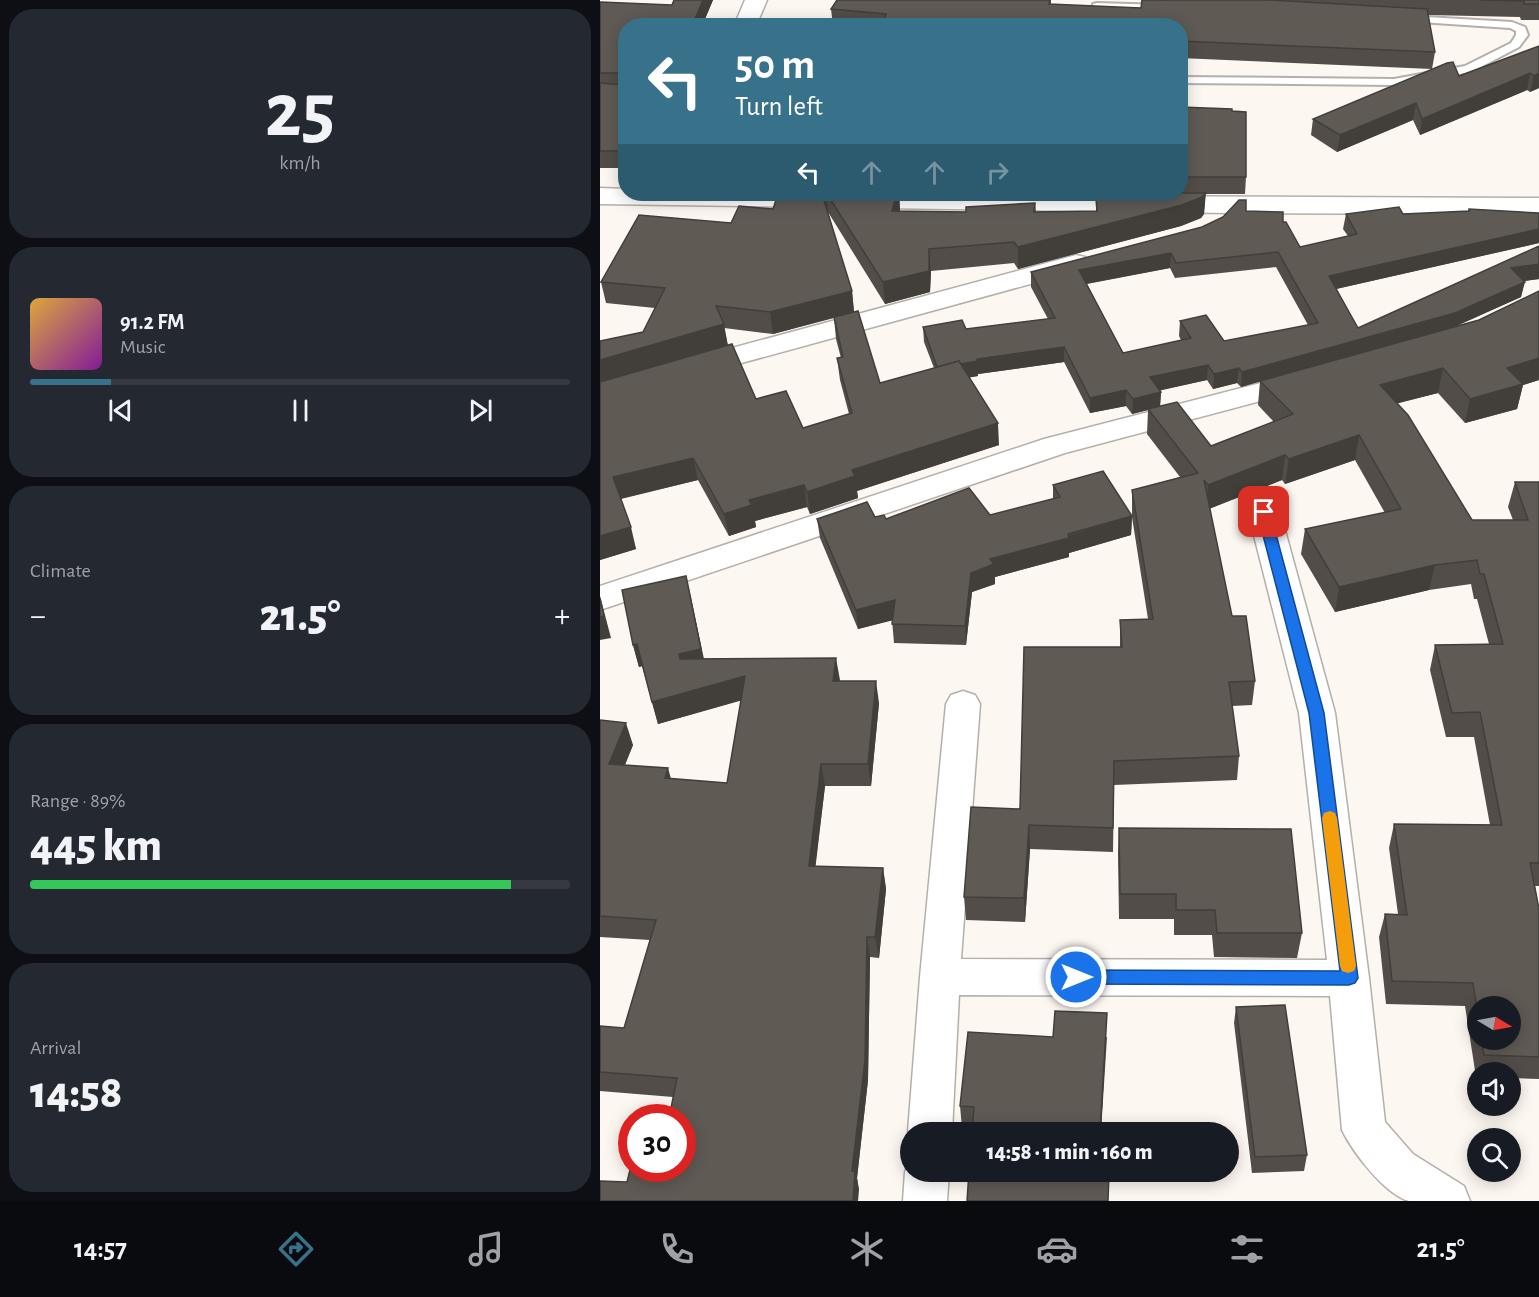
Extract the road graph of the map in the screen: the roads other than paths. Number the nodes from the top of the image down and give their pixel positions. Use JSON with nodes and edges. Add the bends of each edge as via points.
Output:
{"nodes":[{"id":1,"x":756,"y":0,"type":"edge"},
{"id":2,"x":1085,"y":6,"type":"edge"},
{"id":3,"x":1180,"y":9,"type":"edge"},
{"id":4,"x":749,"y":18,"type":"edge"},
{"id":5,"x":1394,"y":18,"type":"edge"},
{"id":6,"x":1188,"y":80,"type":"edge"},
{"id":7,"x":600,"y":196,"type":"edge"},
{"id":8,"x":618,"y":196,"type":"edge"},
{"id":9,"x":993,"y":201,"type":"edge"},
{"id":10,"x":1230,"y":205,"type":"junction"},
{"id":11,"x":1539,"y":206,"type":"edge"},
{"id":12,"x":1201,"y":229,"type":"edge"},
{"id":13,"x":1102,"y":256,"type":"edge"},
{"id":14,"x":1333,"y":373,"type":"edge"},
{"id":15,"x":669,"y":374,"type":"edge"},
{"id":16,"x":1264,"y":512,"type":"dead end"},
{"id":17,"x":600,"y":597,"type":"edge"},
{"id":18,"x":963,"y":704,"type":"dead end"},
{"id":19,"x":940,"y":977,"type":"junction"},
{"id":20,"x":1349,"y":978,"type":"junction"},
{"id":21,"x":931,"y":1122,"type":"edge"},
{"id":22,"x":926,"y":1182,"type":"edge"},
{"id":23,"x":925,"y":1201,"type":"edge"},
{"id":24,"x":1448,"y":1201,"type":"edge"}],
"edges":[{"from":1,"to":4,"type":"street"},
{"from":2,"to":3,"type":"lane"},
{"from":5,"to":6,"type":"lane","via":[[1512,25],[1521,29],[1522,35],[1515,45],[1469,69],[1395,82]]},
{"from":7,"to":8,"type":"street"},
{"from":9,"to":10,"type":"street"},
{"from":10,"to":11,"type":"street"},
{"from":10,"to":12,"type":"street","via":[[1211,225]]},
{"from":13,"to":15,"type":"street"},
{"from":14,"to":17,"type":"street","via":[[1055,446]]},
{"from":16,"to":20,"type":"street","via":[[1317,713]]},
{"from":18,"to":19,"type":"street"},
{"from":19,"to":20,"type":"street"},
{"from":19,"to":21,"type":"street"},
{"from":20,"to":24,"type":"street","via":[[1364,1130],[1397,1169]]},
{"from":22,"to":23,"type":"street"}]}
